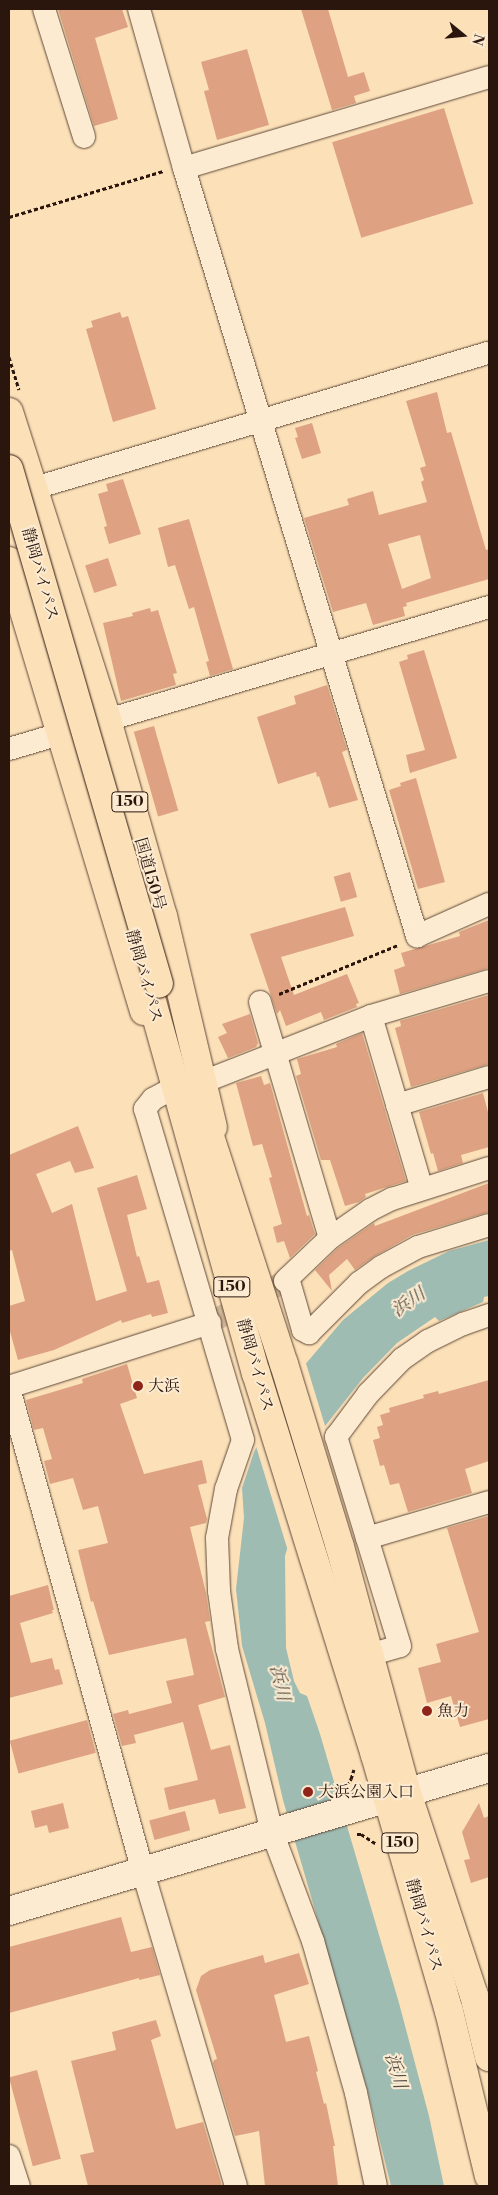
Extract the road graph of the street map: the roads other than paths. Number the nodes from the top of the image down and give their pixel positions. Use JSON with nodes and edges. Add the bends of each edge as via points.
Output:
{"nodes":[{"id":1,"x":44,"y":9,"type":"edge"},
{"id":2,"x":139,"y":9,"type":"edge"},
{"id":3,"x":489,"y":77,"type":"edge"},
{"id":4,"x":84,"y":137,"type":"dead end"},
{"id":5,"x":183,"y":167,"type":"junction"},
{"id":6,"x":489,"y":353,"type":"edge"},
{"id":7,"x":14,"y":401,"type":"edge"},
{"id":8,"x":260,"y":421,"type":"junction"},
{"id":9,"x":9,"y":469,"type":"edge"},
{"id":10,"x":21,"y":493,"type":"edge"},
{"id":11,"x":9,"y":527,"type":"edge"},
{"id":12,"x":9,"y":561,"type":"edge"},
{"id":13,"x":489,"y":607,"type":"edge"},
{"id":14,"x":332,"y":653,"type":"junction"},
{"id":15,"x":107,"y":720,"type":"junction"},
{"id":16,"x":61,"y":734,"type":"junction"},
{"id":17,"x":9,"y":749,"type":"edge"},
{"id":18,"x":489,"y":904,"type":"edge"},
{"id":19,"x":489,"y":981,"type":"edge"},
{"id":20,"x":154,"y":986,"type":"junction"},
{"id":21,"x":260,"y":1002,"type":"road end"},
{"id":22,"x":371,"y":1016,"type":"junction"},
{"id":23,"x":276,"y":1054,"type":"junction"},
{"id":24,"x":489,"y":1076,"type":"edge"},
{"id":25,"x":203,"y":1082,"type":"junction"},
{"id":26,"x":168,"y":1091,"type":"junction"},
{"id":27,"x":397,"y":1104,"type":"junction"},
{"id":28,"x":489,"y":1168,"type":"edge"},
{"id":29,"x":422,"y":1189,"type":"junction"},
{"id":30,"x":219,"y":1199,"type":"junction"},
{"id":31,"x":489,"y":1225,"type":"edge"},
{"id":32,"x":330,"y":1238,"type":"junction"},
{"id":33,"x":489,"y":1315,"type":"edge"},
{"id":34,"x":210,"y":1323,"type":"junction"},
{"id":35,"x":9,"y":1388,"type":"edge"},
{"id":36,"x":489,"y":1502,"type":"edge"},
{"id":37,"x":367,"y":1538,"type":"junction"},
{"id":38,"x":369,"y":1654,"type":"junction"},
{"id":39,"x":489,"y":1768,"type":"edge"},
{"id":40,"x":397,"y":1796,"type":"junction"},
{"id":41,"x":274,"y":1831,"type":"junction"},
{"id":42,"x":143,"y":1872,"type":"junction"},
{"id":43,"x":9,"y":1911,"type":"edge"},
{"id":44,"x":489,"y":2057,"type":"edge"},
{"id":45,"x":9,"y":2156,"type":"edge"},
{"id":46,"x":489,"y":2176,"type":"edge"},
{"id":47,"x":19,"y":2186,"type":"edge"},
{"id":48,"x":236,"y":2186,"type":"edge"},
{"id":49,"x":376,"y":2186,"type":"edge"}],
"edges":[{"from":1,"to":4,"type":"street"},
{"from":2,"to":5,"type":"street"},
{"from":3,"to":5,"type":"street"},
{"from":5,"to":8,"type":"street"},
{"from":6,"to":8,"type":"street"},
{"from":7,"to":10,"type":"highway","name":"国道150号","number":"150"},
{"from":8,"to":10,"type":"street"},
{"from":8,"to":14,"type":"street"},
{"from":9,"to":20,"type":"highway","name":"静岡バイパス","number":"150","bridge":true},
{"from":10,"to":15,"type":"highway","name":"国道150号","number":"150"},
{"from":11,"to":20,"type":"highway","name":"静岡バイパス","number":"150"},
{"from":12,"to":16,"type":"highway","number":"150"},
{"from":13,"to":14,"type":"street"},
{"from":14,"to":15,"type":"street"},
{"from":14,"to":18,"type":"street","via":[[417,936]]},
{"from":15,"to":16,"type":"street"},
{"from":15,"to":25,"type":"highway","name":"国道150号","number":"150","via":[[162,916]]},
{"from":16,"to":17,"type":"street"},
{"from":16,"to":26,"type":"highway","number":"150"},
{"from":19,"to":22,"type":"street"},
{"from":20,"to":30,"type":"highway","name":"静岡バイパス","number":"150"},
{"from":21,"to":23,"type":"street"},
{"from":22,"to":23,"type":"street"},
{"from":22,"to":27,"type":"street"},
{"from":23,"to":25,"type":"street"},
{"from":23,"to":32,"type":"street"},
{"from":24,"to":27,"type":"street"},
{"from":25,"to":30,"type":"highway","name":"国道150号","number":"150"},
{"from":26,"to":30,"type":"highway","number":"150"},
{"from":26,"to":34,"type":"street","via":[[145,1109]]},
{"from":27,"to":29,"type":"street"},
{"from":28,"to":29,"type":"street"},
{"from":29,"to":32,"type":"street","via":[[370,1210]]},
{"from":30,"to":38,"type":"highway","name":"静岡バイパス","number":"150","via":[[284,1364]]},
{"from":30,"to":40,"type":"highway","name":"静岡バイパス","number":"150","via":[[263,1397]]},
{"from":31,"to":32,"type":"street","via":[[418,1247],[380,1267],[359,1283],[309,1333],[303,1330],[286,1279]]},
{"from":33,"to":37,"type":"street","via":[[463,1324],[402,1359],[368,1394],[336,1437]]},
{"from":34,"to":35,"type":"street"},
{"from":34,"to":41,"type":"street","via":[[243,1440],[226,1489],[217,1538],[219,1591],[227,1649]]},
{"from":35,"to":42,"type":"street"},
{"from":36,"to":37,"type":"street"},
{"from":37,"to":38,"type":"street","via":[[400,1646]]},
{"from":38,"to":40,"type":"highway","name":"静岡バイパス","number":"150"},
{"from":39,"to":40,"type":"street"},
{"from":40,"to":41,"type":"street"},
{"from":40,"to":44,"type":"highway","name":"静岡バイパス","number":"150","via":[[474,1995]]},
{"from":40,"to":46,"type":"highway","name":"静岡バイパス","number":"150"},
{"from":41,"to":42,"type":"street"},
{"from":41,"to":49,"type":"street","via":[[313,1941],[356,2093]]},
{"from":42,"to":43,"type":"street"},
{"from":42,"to":48,"type":"street"},
{"from":45,"to":47,"type":"street"}]}
